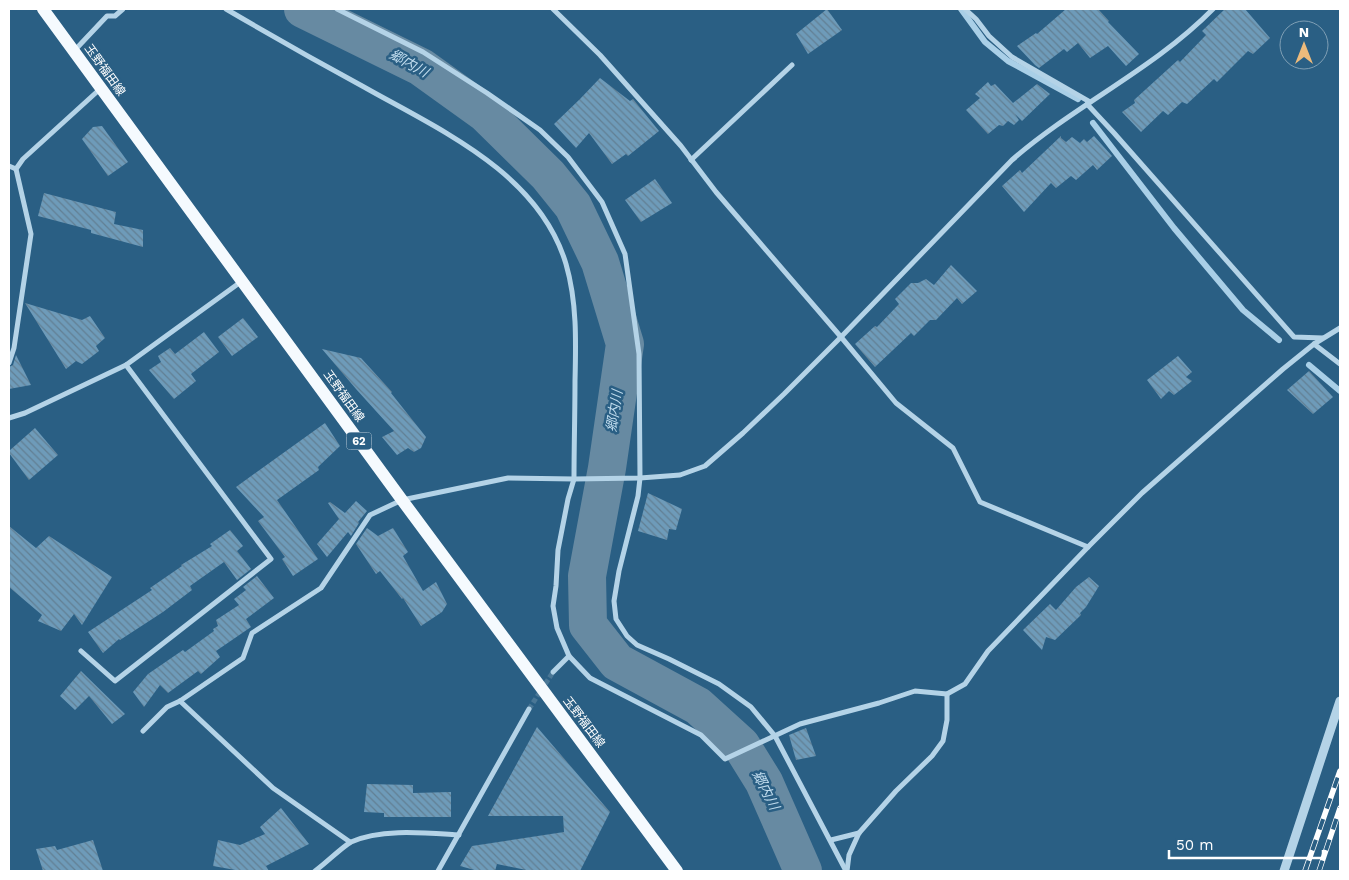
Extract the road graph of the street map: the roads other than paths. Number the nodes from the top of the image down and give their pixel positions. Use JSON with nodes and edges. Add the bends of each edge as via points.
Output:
{"nodes":[{"id":1,"x":43,"y":9,"type":"edge"},
{"id":2,"x":123,"y":9,"type":"edge"},
{"id":3,"x":226,"y":9,"type":"edge"},
{"id":4,"x":337,"y":9,"type":"edge"},
{"id":5,"x":553,"y":9,"type":"edge"},
{"id":6,"x":965,"y":9,"type":"edge"},
{"id":7,"x":1213,"y":9,"type":"edge"},
{"id":8,"x":74,"y":51,"type":"junction"},
{"id":9,"x":792,"y":65,"type":"dead end"},
{"id":10,"x":101,"y":88,"type":"junction"},
{"id":11,"x":1089,"y":103,"type":"junction"},
{"id":12,"x":692,"y":160,"type":"junction"},
{"id":13,"x":9,"y":166,"type":"edge"},
{"id":14,"x":16,"y":169,"type":"junction"},
{"id":15,"x":242,"y":280,"type":"junction"},
{"id":16,"x":1340,"y":328,"type":"edge"},
{"id":17,"x":841,"y":337,"type":"junction"},
{"id":18,"x":1323,"y":338,"type":"junction"},
{"id":19,"x":1314,"y":344,"type":"junction"},
{"id":20,"x":9,"y":363,"type":"edge"},
{"id":21,"x":1340,"y":364,"type":"edge"},
{"id":22,"x":126,"y":365,"type":"junction"},
{"id":23,"x":9,"y":418,"type":"edge"},
{"id":24,"x":640,"y":478,"type":"junction"},
{"id":25,"x":574,"y":479,"type":"junction"},
{"id":26,"x":402,"y":500,"type":"junction"},
{"id":27,"x":1088,"y":547,"type":"junction"},
{"id":28,"x":81,"y":651,"type":"dead end"},
{"id":29,"x":570,"y":656,"type":"junction"},
{"id":30,"x":553,"y":672,"type":"tunnel mouth"},
{"id":31,"x":947,"y":694,"type":"junction"},
{"id":32,"x":180,"y":701,"type":"junction"},
{"id":33,"x":1340,"y":701,"type":"edge"},
{"id":34,"x":529,"y":709,"type":"tunnel mouth"},
{"id":35,"x":143,"y":731,"type":"dead end"},
{"id":36,"x":775,"y":736,"type":"junction"},
{"id":37,"x":859,"y":833,"type":"junction"},
{"id":38,"x":459,"y":835,"type":"junction"},
{"id":39,"x":831,"y":840,"type":"junction"},
{"id":40,"x":350,"y":842,"type":"junction"},
{"id":41,"x":315,"y":871,"type":"edge"},
{"id":42,"x":438,"y":871,"type":"edge"},
{"id":43,"x":677,"y":871,"type":"edge"},
{"id":44,"x":847,"y":871,"type":"edge"},
{"id":45,"x":1284,"y":871,"type":"edge"}],
"edges":[{"from":1,"to":8,"type":"main road","name":"玉野福田線","number":"62"},
{"from":2,"to":8,"type":"street","via":[[116,16],[107,16]]},
{"from":3,"to":25,"type":"street","via":[[486,158],[537,208],[566,263],[574,304]]},
{"from":4,"to":24,"type":"street","via":[[423,52],[540,130],[568,157],[602,202],[625,254],[638,345]]},
{"from":5,"to":12,"type":"street","via":[[600,56]]},
{"from":6,"to":11,"type":"street","via":[[1012,56]]},
{"from":7,"to":11,"type":"street","via":[[1146,65]]},
{"from":8,"to":10,"type":"main road","name":"玉野福田線","number":"62"},
{"from":9,"to":12,"type":"street"},
{"from":10,"to":14,"type":"street"},
{"from":10,"to":15,"type":"main road","name":"玉野福田線","number":"62"},
{"from":11,"to":17,"type":"street","via":[[1012,160]]},
{"from":11,"to":18,"type":"street","via":[[1294,337]]},
{"from":12,"to":17,"type":"street"},
{"from":13,"to":14,"type":"street"},
{"from":14,"to":20,"type":"street","via":[[31,234]]},
{"from":15,"to":22,"type":"street"},
{"from":15,"to":26,"type":"main road","name":"玉野福田線","number":"62"},
{"from":16,"to":18,"type":"street"},
{"from":17,"to":24,"type":"street","via":[[705,466],[680,476]]},
{"from":17,"to":27,"type":"street","via":[[896,403],[953,448],[980,502]]},
{"from":18,"to":19,"type":"street"},
{"from":19,"to":21,"type":"street"},
{"from":19,"to":27,"type":"street","via":[[1142,493]]},
{"from":22,"to":23,"type":"street"},
{"from":22,"to":28,"type":"street","via":[[271,559],[115,681]]},
{"from":24,"to":25,"type":"street"},
{"from":24,"to":36,"type":"street","via":[[619,571],[614,601],[616,619],[637,645],[719,684],[751,707]]},
{"from":25,"to":26,"type":"street","via":[[508,478]]},
{"from":25,"to":29,"type":"street","via":[[558,550],[553,606],[557,628]]},
{"from":26,"to":32,"type":"street","via":[[370,515],[321,588],[252,633],[243,658]]},
{"from":26,"to":43,"type":"main road","name":"玉野福田線","number":"62"},
{"from":27,"to":31,"type":"street","via":[[988,651],[965,684]]},
{"from":29,"to":30,"type":"street"},
{"from":29,"to":36,"type":"street","via":[[590,678],[701,735],[725,759]]},
{"from":31,"to":36,"type":"street","via":[[915,691],[800,724]]},
{"from":31,"to":37,"type":"street","via":[[943,741]]},
{"from":32,"to":35,"type":"street","via":[[167,707]]},
{"from":32,"to":40,"type":"street","via":[[273,788]]},
{"from":33,"to":45,"type":"street"},
{"from":34,"to":38,"type":"street"},
{"from":36,"to":39,"type":"street"},
{"from":37,"to":39,"type":"street"},
{"from":37,"to":44,"type":"street","via":[[849,856]]},
{"from":38,"to":40,"type":"street","via":[[413,832],[370,835]]},
{"from":38,"to":42,"type":"street"},
{"from":39,"to":44,"type":"street"},
{"from":40,"to":41,"type":"street"}]}
